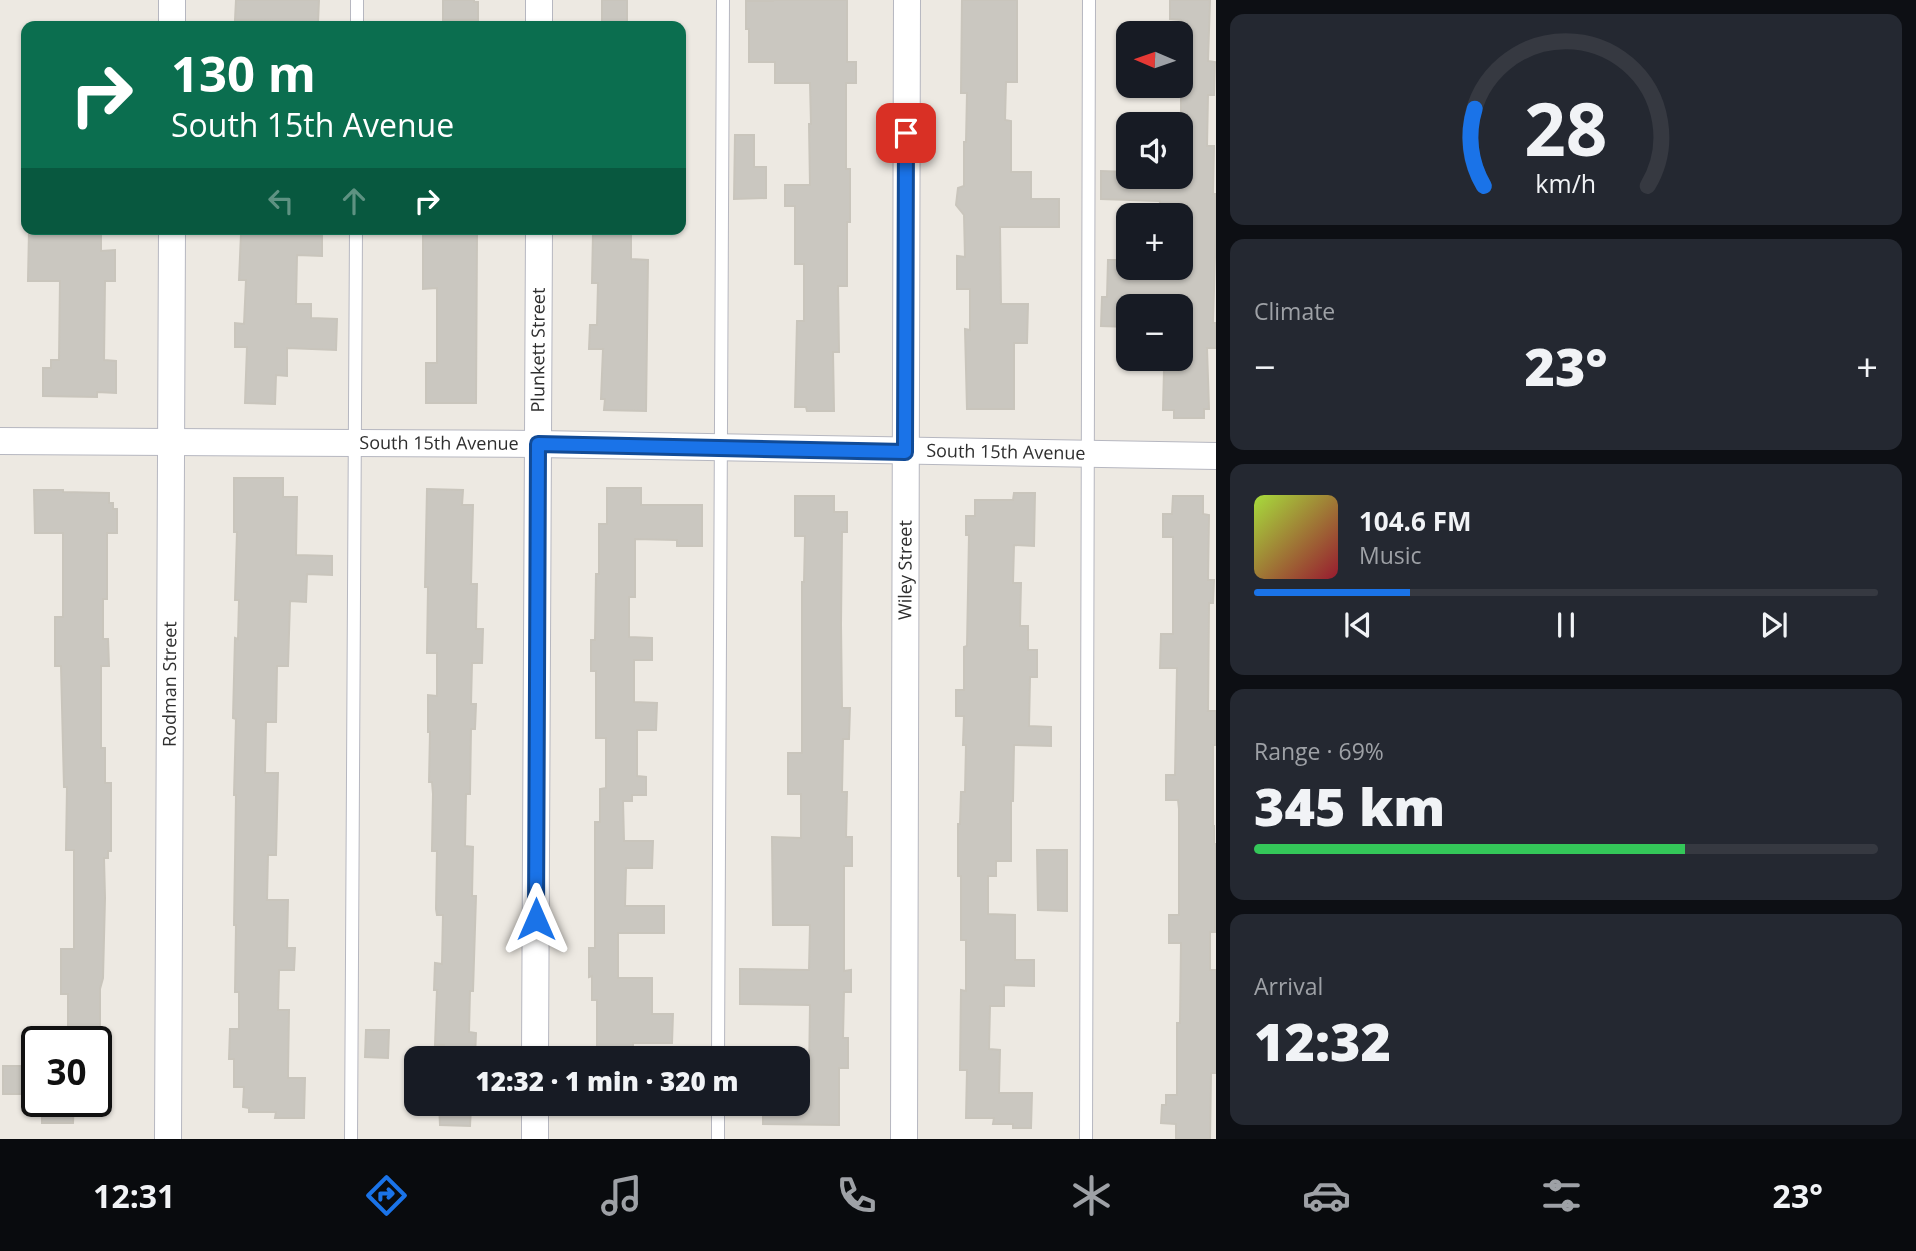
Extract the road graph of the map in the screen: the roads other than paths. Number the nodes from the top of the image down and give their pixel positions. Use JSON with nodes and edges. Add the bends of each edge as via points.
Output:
{"nodes":[{"id":1,"x":172,"y":0,"type":"edge"},
{"id":2,"x":357,"y":0,"type":"edge"},
{"id":3,"x":540,"y":0,"type":"edge"},
{"id":4,"x":723,"y":0,"type":"edge"},
{"id":5,"x":907,"y":0,"type":"edge"},
{"id":6,"x":1089,"y":0,"type":"edge"},
{"id":7,"x":172,"y":21,"type":"edge"},
{"id":8,"x":357,"y":21,"type":"edge"},
{"id":9,"x":539,"y":21,"type":"edge"},
{"id":10,"x":172,"y":235,"type":"edge"},
{"id":11,"x":356,"y":235,"type":"edge"},
{"id":12,"x":539,"y":235,"type":"edge"},
{"id":13,"x":0,"y":441,"type":"edge"},
{"id":14,"x":172,"y":442,"type":"junction"},
{"id":15,"x":354,"y":443,"type":"junction"},
{"id":16,"x":538,"y":444,"type":"junction"},
{"id":17,"x":722,"y":448,"type":"junction"},
{"id":18,"x":905,"y":452,"type":"junction"},
{"id":19,"x":1087,"y":454,"type":"junction"},
{"id":20,"x":1216,"y":456,"type":"edge"},
{"id":21,"x":535,"y":1046,"type":"edge"},
{"id":22,"x":718,"y":1046,"type":"edge"},
{"id":23,"x":535,"y":1116,"type":"edge"},
{"id":24,"x":718,"y":1116,"type":"edge"},
{"id":25,"x":168,"y":1139,"type":"edge"},
{"id":26,"x":351,"y":1139,"type":"edge"},
{"id":27,"x":535,"y":1139,"type":"edge"},
{"id":28,"x":718,"y":1139,"type":"edge"},
{"id":29,"x":904,"y":1139,"type":"edge"},
{"id":30,"x":1086,"y":1139,"type":"edge"}],
"edges":[{"from":1,"to":7,"type":"street"},
{"from":2,"to":8,"type":"lane"},
{"from":3,"to":9,"type":"street"},
{"from":4,"to":17,"type":"lane"},
{"from":5,"to":18,"type":"street","name":"Wiley Street"},
{"from":6,"to":19,"type":"lane"},
{"from":10,"to":14,"type":"street","name":"Rodman Street"},
{"from":11,"to":15,"type":"lane"},
{"from":12,"to":16,"type":"street","name":"Plunkett Street"},
{"from":13,"to":14,"type":"street","name":"South 15th Avenue"},
{"from":14,"to":15,"type":"street","name":"South 15th Avenue"},
{"from":14,"to":25,"type":"street","name":"Rodman Street"},
{"from":15,"to":16,"type":"street","name":"South 15th Avenue"},
{"from":15,"to":26,"type":"lane"},
{"from":16,"to":17,"type":"street","name":"South 15th Avenue"},
{"from":16,"to":21,"type":"street","name":"Plunkett Street"},
{"from":17,"to":18,"type":"street","name":"South 15th Avenue"},
{"from":17,"to":22,"type":"lane"},
{"from":18,"to":19,"type":"street","name":"South 15th Avenue"},
{"from":18,"to":29,"type":"street","name":"Wiley Street"},
{"from":19,"to":20,"type":"street","name":"South 15th Avenue"},
{"from":19,"to":30,"type":"lane"},
{"from":23,"to":27,"type":"street"},
{"from":24,"to":28,"type":"lane"}]}
